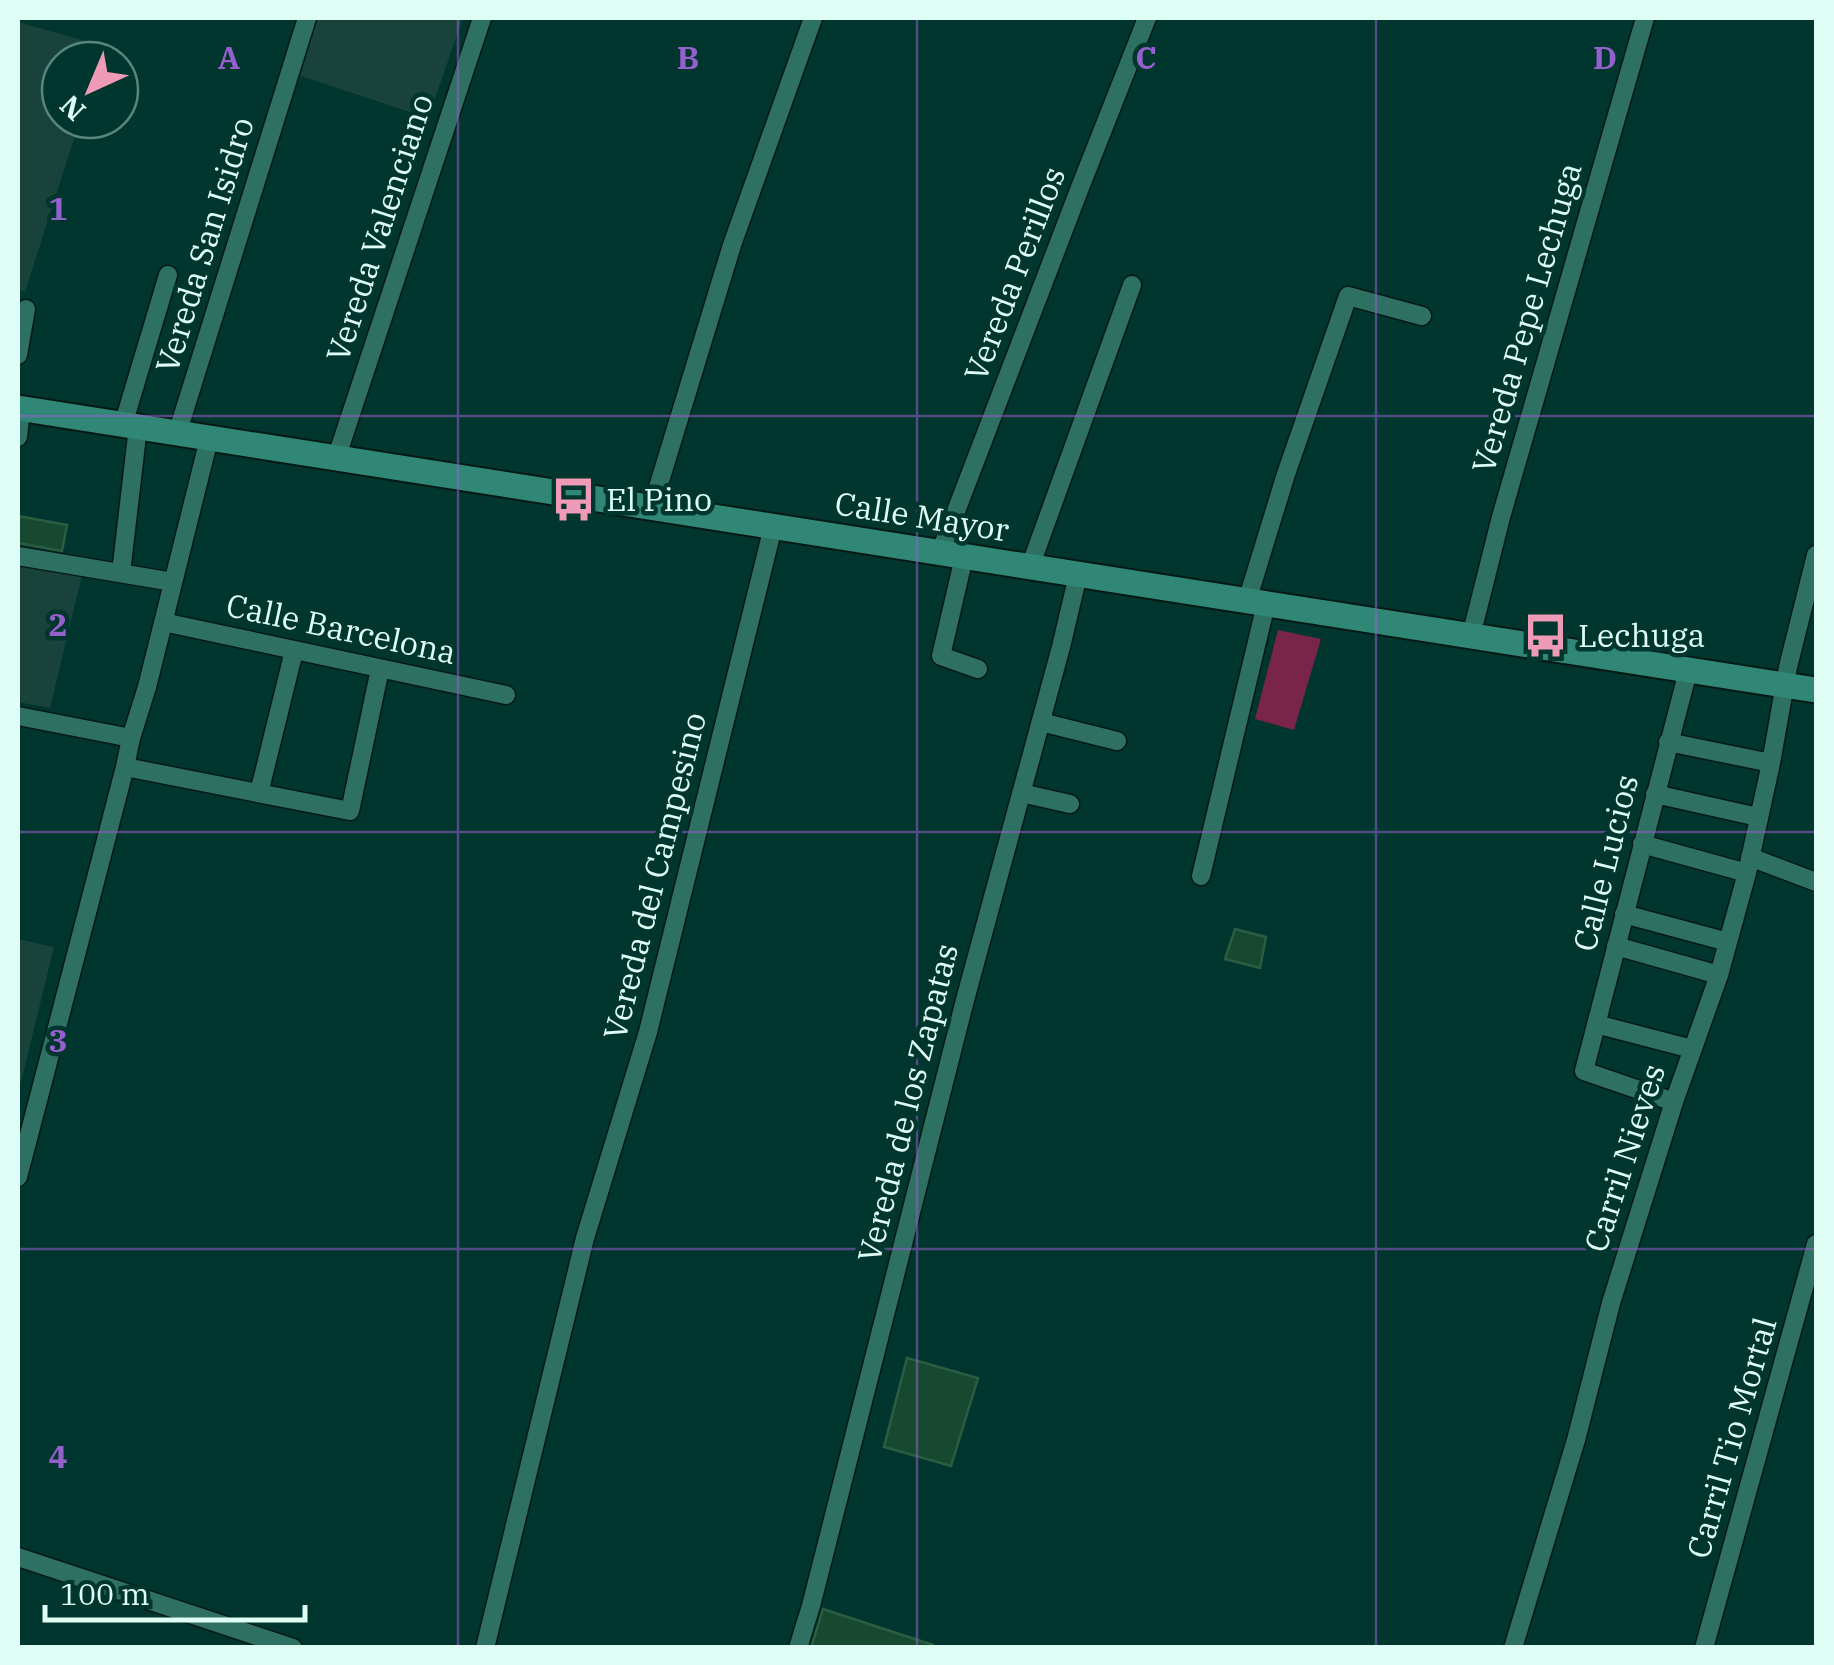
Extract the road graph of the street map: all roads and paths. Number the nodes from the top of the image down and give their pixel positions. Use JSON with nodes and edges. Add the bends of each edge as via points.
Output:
{"nodes":[{"id":1,"x":307,"y":18,"type":"edge"},
{"id":2,"x":482,"y":18,"type":"edge"},
{"id":3,"x":812,"y":18,"type":"edge"},
{"id":4,"x":1148,"y":18,"type":"edge"},
{"id":5,"x":1645,"y":18,"type":"edge"},
{"id":6,"x":168,"y":275,"type":"dead end"},
{"id":7,"x":1132,"y":286,"type":"dead end"},
{"id":8,"x":26,"y":310,"type":"dead end"},
{"id":9,"x":1422,"y":316,"type":"dead end"},
{"id":10,"x":18,"y":355,"type":"edge"},
{"id":11,"x":19,"y":408,"type":"edge"},
{"id":12,"x":130,"y":426,"type":"junction"},
{"id":13,"x":178,"y":434,"type":"junction"},
{"id":14,"x":18,"y":437,"type":"edge"},
{"id":15,"x":209,"y":439,"type":"junction"},
{"id":16,"x":336,"y":458,"type":"junction"},
{"id":17,"x":652,"y":507,"type":"junction"},
{"id":18,"x":773,"y":527,"type":"junction"},
{"id":19,"x":952,"y":555,"type":"junction"},
{"id":20,"x":1816,"y":555,"type":"edge"},
{"id":21,"x":18,"y":556,"type":"edge"},
{"id":22,"x":1030,"y":566,"type":"junction"},
{"id":23,"x":120,"y":573,"type":"junction"},
{"id":24,"x":1078,"y":575,"type":"junction"},
{"id":25,"x":173,"y":582,"type":"junction"},
{"id":26,"x":1256,"y":603,"type":"junction"},
{"id":27,"x":163,"y":622,"type":"junction"},
{"id":28,"x":1472,"y":636,"type":"junction"},
{"id":29,"x":294,"y":650,"type":"junction"},
{"id":30,"x":978,"y":668,"type":"dead end"},
{"id":31,"x":380,"y":669,"type":"junction"},
{"id":32,"x":1688,"y":671,"type":"junction"},
{"id":33,"x":1785,"y":685,"type":"junction"},
{"id":34,"x":1816,"y":690,"type":"edge"},
{"id":35,"x":506,"y":695,"type":"dead end"},
{"id":36,"x":18,"y":716,"type":"edge"},
{"id":37,"x":1041,"y":722,"type":"junction"},
{"id":38,"x":131,"y":738,"type":"junction"},
{"id":39,"x":1117,"y":741,"type":"dead end"},
{"id":40,"x":1668,"y":742,"type":"junction"},
{"id":41,"x":1771,"y":763,"type":"junction"},
{"id":42,"x":126,"y":766,"type":"junction"},
{"id":43,"x":259,"y":793,"type":"junction"},
{"id":44,"x":1021,"y":793,"type":"junction"},
{"id":45,"x":1655,"y":794,"type":"junction"},
{"id":46,"x":1070,"y":804,"type":"dead end"},
{"id":47,"x":1758,"y":817,"type":"junction"},
{"id":48,"x":1642,"y":844,"type":"junction"},
{"id":49,"x":1748,"y":865,"type":"junction"},
{"id":50,"x":1200,"y":876,"type":"dead end"},
{"id":51,"x":1816,"y":882,"type":"edge"},
{"id":52,"x":1624,"y":914,"type":"junction"},
{"id":53,"x":1728,"y":942,"type":"junction"},
{"id":54,"x":1616,"y":946,"type":"junction"},
{"id":55,"x":1719,"y":974,"type":"junction"},
{"id":56,"x":1596,"y":1024,"type":"junction"},
{"id":57,"x":1692,"y":1049,"type":"junction"},
{"id":58,"x":1674,"y":1102,"type":"junction"},
{"id":59,"x":18,"y":1178,"type":"edge"},
{"id":60,"x":1816,"y":1244,"type":"edge"},
{"id":61,"x":18,"y":1557,"type":"edge"},
{"id":62,"x":293,"y":1648,"type":"edge"},
{"id":63,"x":485,"y":1648,"type":"edge"},
{"id":64,"x":798,"y":1648,"type":"edge"},
{"id":65,"x":1513,"y":1648,"type":"edge"},
{"id":66,"x":1704,"y":1648,"type":"edge"}],
"edges":[{"from":1,"to":13,"type":"street","name":"Vereda San Isidro"},
{"from":2,"to":16,"type":"street","name":"Vereda Valenciano"},
{"from":3,"to":17,"type":"street","via":[[732,245]]},
{"from":4,"to":19,"type":"street","name":"Vereda Perillos","via":[[1080,185]]},
{"from":5,"to":28,"type":"street","name":"Vereda Pepe Lechuga"},
{"from":6,"to":12,"type":"street"},
{"from":7,"to":22,"type":"street"},
{"from":8,"to":10,"type":"street"},
{"from":9,"to":26,"type":"street","via":[[1348,296],[1286,474]]},
{"from":11,"to":12,"type":"main road","name":"Calle Mayor"},
{"from":11,"to":14,"type":"street"},
{"from":12,"to":13,"type":"main road","name":"Calle Mayor"},
{"from":12,"to":23,"type":"street"},
{"from":13,"to":15,"type":"main road","name":"Calle Mayor"},
{"from":15,"to":16,"type":"main road","name":"Calle Mayor"},
{"from":15,"to":25,"type":"street"},
{"from":16,"to":17,"type":"main road","name":"Calle Mayor"},
{"from":17,"to":18,"type":"main road","name":"Calle Mayor"},
{"from":18,"to":19,"type":"main road","name":"Calle Mayor"},
{"from":18,"to":63,"type":"street","name":"Vereda del Campesino","via":[[648,1032],[585,1238]]},
{"from":19,"to":22,"type":"main road","name":"Calle Mayor"},
{"from":19,"to":30,"type":"street","name":"Vereda Perillos","via":[[941,656]]},
{"from":20,"to":33,"type":"street","name":"Carril Nieves"},
{"from":21,"to":23,"type":"street"},
{"from":22,"to":24,"type":"main road","name":"Calle Mayor"},
{"from":23,"to":25,"type":"street"},
{"from":24,"to":26,"type":"main road","name":"Calle Mayor"},
{"from":24,"to":37,"type":"street","name":"Vereda de los Zapatas"},
{"from":25,"to":27,"type":"street"},
{"from":26,"to":28,"type":"main road","name":"Calle Mayor"},
{"from":26,"to":50,"type":"street"},
{"from":27,"to":29,"type":"street","name":"Calle Barcelona"},
{"from":27,"to":38,"type":"street"},
{"from":28,"to":32,"type":"main road","name":"Calle Mayor"},
{"from":29,"to":31,"type":"street","name":"Calle Barcelona"},
{"from":29,"to":43,"type":"street"},
{"from":31,"to":35,"type":"street","name":"Calle Barcelona"},
{"from":31,"to":43,"type":"street","via":[[350,811]]},
{"from":32,"to":33,"type":"main road","name":"Calle Mayor"},
{"from":32,"to":40,"type":"street","name":"Calle Lucios"},
{"from":33,"to":34,"type":"main road","name":"Calle Mayor"},
{"from":33,"to":41,"type":"street","name":"Carril Nieves"},
{"from":36,"to":38,"type":"street"},
{"from":37,"to":39,"type":"street"},
{"from":37,"to":44,"type":"street","name":"Vereda de los Zapatas"},
{"from":38,"to":42,"type":"street"},
{"from":40,"to":41,"type":"street"},
{"from":40,"to":45,"type":"street","name":"Calle Lucios"},
{"from":41,"to":47,"type":"street","name":"Carril Nieves"},
{"from":42,"to":43,"type":"street"},
{"from":42,"to":59,"type":"street"},
{"from":44,"to":46,"type":"street"},
{"from":44,"to":64,"type":"street","name":"Vereda de los Zapatas"},
{"from":45,"to":47,"type":"street"},
{"from":45,"to":48,"type":"street","name":"Calle Lucios"},
{"from":47,"to":49,"type":"street","name":"Carril Nieves"},
{"from":48,"to":49,"type":"street"},
{"from":48,"to":52,"type":"street","name":"Calle Lucios"},
{"from":49,"to":51,"type":"street"},
{"from":49,"to":53,"type":"street","name":"Carril Nieves"},
{"from":52,"to":53,"type":"street"},
{"from":52,"to":54,"type":"street","name":"Calle Lucios"},
{"from":53,"to":55,"type":"street","name":"Carril Nieves"},
{"from":54,"to":55,"type":"street"},
{"from":54,"to":56,"type":"street","name":"Calle Lucios"},
{"from":55,"to":57,"type":"street","name":"Carril Nieves"},
{"from":56,"to":57,"type":"street"},
{"from":56,"to":58,"type":"street","name":"Calle Lucios","via":[[1584,1070]]},
{"from":57,"to":58,"type":"street","name":"Carril Nieves"},
{"from":58,"to":65,"type":"street","name":"Carril Nieves"},
{"from":60,"to":66,"type":"street","name":"Carril Tio Mortal"},
{"from":61,"to":62,"type":"street"}]}
